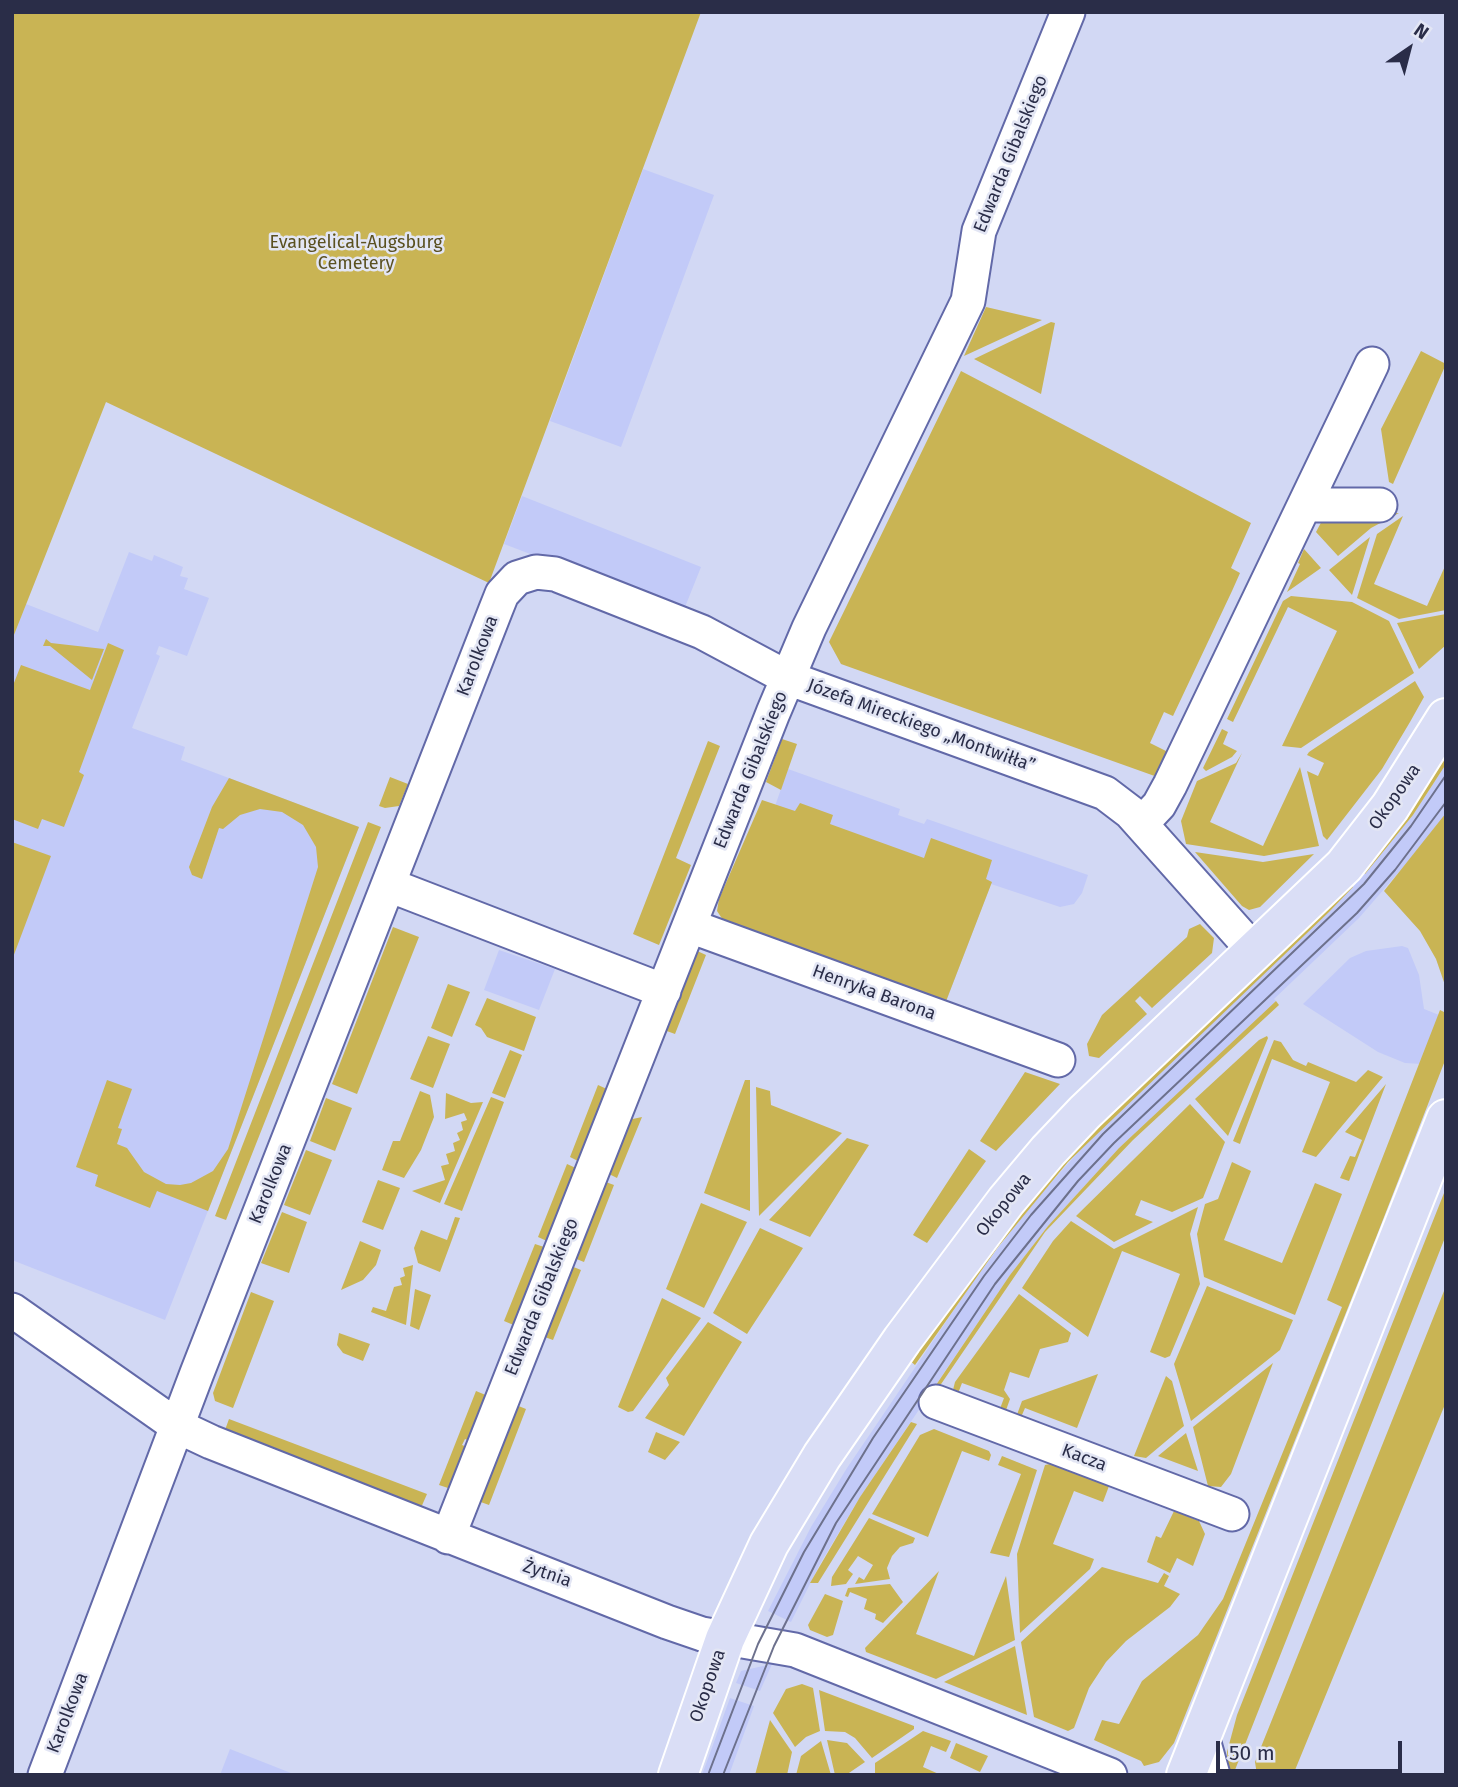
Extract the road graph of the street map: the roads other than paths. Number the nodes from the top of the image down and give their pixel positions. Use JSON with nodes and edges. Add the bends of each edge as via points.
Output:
{"nodes":[{"id":1,"x":1068,"y":12,"type":"edge"},
{"id":2,"x":1372,"y":364,"type":"dead end"},
{"id":3,"x":1305,"y":505,"type":"junction"},
{"id":4,"x":1380,"y":505,"type":"dead end"},
{"id":5,"x":502,"y":594,"type":"joint"},
{"id":6,"x":788,"y":678,"type":"junction"},
{"id":7,"x":1446,"y":718,"type":"edge"},
{"id":8,"x":1141,"y":824,"type":"junction"},
{"id":9,"x":389,"y":885,"type":"junction"},
{"id":10,"x":690,"y":926,"type":"junction"},
{"id":11,"x":1255,"y":952,"type":"junction"},
{"id":12,"x":664,"y":991,"type":"junction"},
{"id":13,"x":1058,"y":1060,"type":"dead end"},
{"id":14,"x":1446,"y":1119,"type":"edge"},
{"id":15,"x":12,"y":1310,"type":"edge"},
{"id":16,"x":936,"y":1402,"type":"dead end"},
{"id":17,"x":177,"y":1426,"type":"junction"},
{"id":18,"x":1232,"y":1514,"type":"dead end"},
{"id":19,"x":447,"y":1537,"type":"junction"},
{"id":20,"x":725,"y":1639,"type":"junction"},
{"id":21,"x":1202,"y":1736,"type":"junction"},
{"id":22,"x":45,"y":1775,"type":"edge"},
{"id":23,"x":678,"y":1775,"type":"edge"},
{"id":24,"x":1110,"y":1775,"type":"edge"},
{"id":25,"x":1186,"y":1775,"type":"edge"},
{"id":26,"x":1213,"y":1775,"type":"edge"}],
"edges":[{"from":1,"to":6,"type":"street","name":"Edwarda Gibalskiego","via":[[979,231],[968,301]]},
{"from":2,"to":3,"type":"street"},
{"from":3,"to":4,"type":"street"},
{"from":3,"to":8,"type":"street","via":[[1170,785]]},
{"from":5,"to":6,"type":"street","name":"Józefa Mireckiego „Montwiłła”","via":[[526,574],[555,575],[702,632]]},
{"from":5,"to":9,"type":"street","name":"Karolkowa"},
{"from":6,"to":8,"type":"street","name":"Józefa Mireckiego „Montwiłła”","via":[[1105,793]]},
{"from":6,"to":10,"type":"street","name":"Edwarda Gibalskiego"},
{"from":7,"to":11,"type":"main road","name":"Okopowa","via":[[1367,839]]},
{"from":8,"to":11,"type":"street","name":"Józefa Mireckiego „Montwiłła”"},
{"from":9,"to":12,"type":"street"},
{"from":9,"to":17,"type":"street","name":"Karolkowa"},
{"from":10,"to":12,"type":"street","name":"Edwarda Gibalskiego"},
{"from":10,"to":13,"type":"street","name":"Henryka Barona"},
{"from":11,"to":20,"type":"main road","name":"Okopowa","via":[[1085,1112],[1006,1201],[822,1456],[769,1544]]},
{"from":12,"to":19,"type":"street","name":"Edwarda Gibalskiego"},
{"from":14,"to":21,"type":"main road"},
{"from":15,"to":17,"type":"street","name":"Żytnia"},
{"from":16,"to":18,"type":"street","name":"Kacza"},
{"from":17,"to":19,"type":"street","name":"Żytnia"},
{"from":17,"to":22,"type":"street","name":"Karolkowa"},
{"from":19,"to":20,"type":"street","name":"Żytnia","via":[[667,1622]]},
{"from":20,"to":23,"type":"main road","name":"Okopowa"},
{"from":20,"to":24,"type":"street","name":"Żytnia","via":[[795,1650]]},
{"from":21,"to":25,"type":"main road"},
{"from":21,"to":26,"type":"street"}]}
